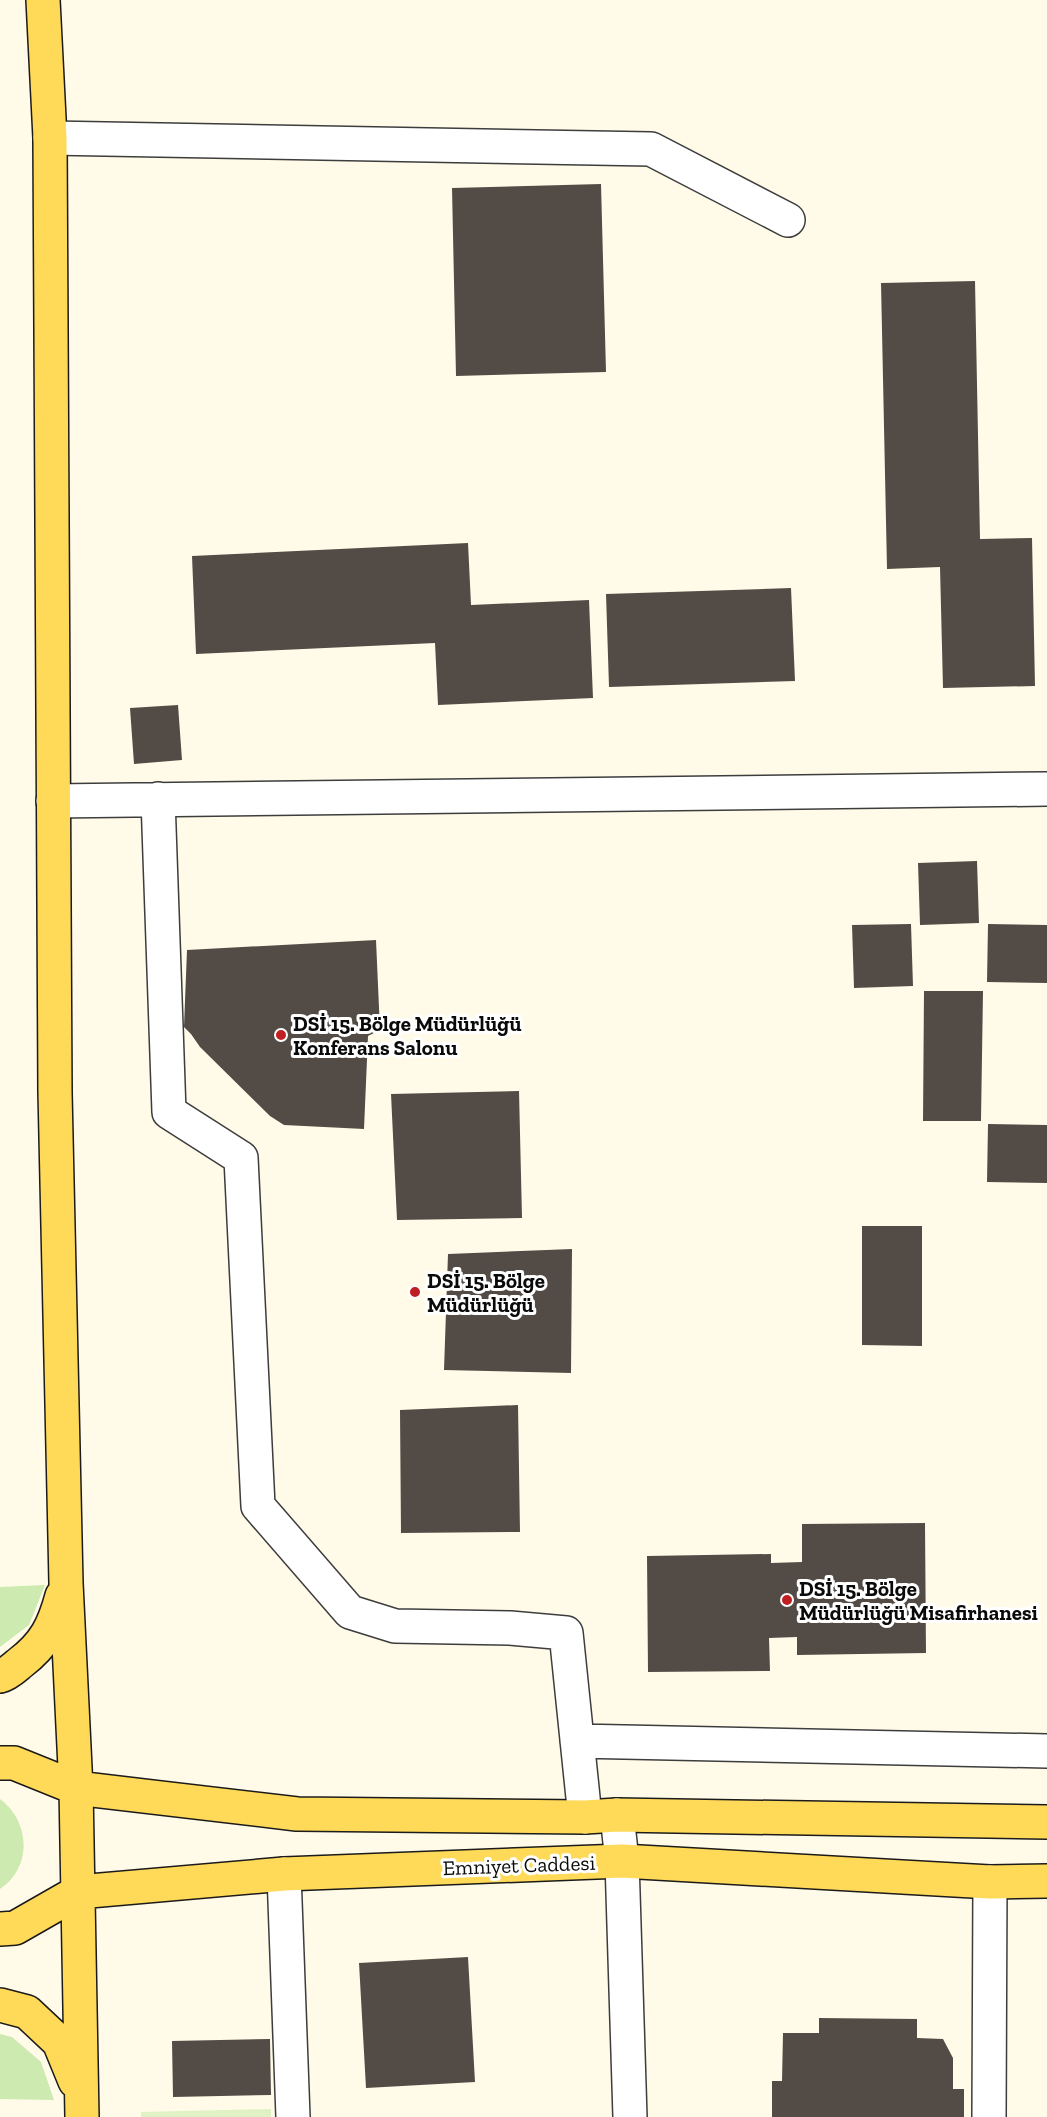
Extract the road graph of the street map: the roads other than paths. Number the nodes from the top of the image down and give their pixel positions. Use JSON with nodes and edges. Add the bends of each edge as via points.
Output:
{"nodes":[{"id":1,"x":43,"y":0,"type":"edge"},
{"id":2,"x":50,"y":138,"type":"junction"},
{"id":3,"x":788,"y":220,"type":"dead end"},
{"id":4,"x":1047,"y":789,"type":"edge"},
{"id":5,"x":158,"y":799,"type":"junction"},
{"id":6,"x":53,"y":801,"type":"junction"},
{"id":7,"x":66,"y":1583,"type":"junction"},
{"id":8,"x":0,"y":1676,"type":"edge"},
{"id":9,"x":577,"y":1741,"type":"junction"},
{"id":10,"x":1047,"y":1752,"type":"edge"},
{"id":11,"x":0,"y":1762,"type":"edge"},
{"id":12,"x":76,"y":1788,"type":"junction"},
{"id":13,"x":617,"y":1815,"type":"junction"},
{"id":14,"x":585,"y":1817,"type":"junction"},
{"id":15,"x":1047,"y":1822,"type":"edge"},
{"id":16,"x":622,"y":1861,"type":"junction"},
{"id":17,"x":285,"y":1874,"type":"junction"},
{"id":18,"x":1047,"y":1881,"type":"edge"},
{"id":19,"x":990,"y":1882,"type":"junction"},
{"id":20,"x":78,"y":1892,"type":"junction"},
{"id":21,"x":0,"y":1929,"type":"edge"},
{"id":22,"x":0,"y":2005,"type":"edge"},
{"id":23,"x":82,"y":2108,"type":"edge"},
{"id":24,"x":293,"y":2117,"type":"edge"},
{"id":25,"x":630,"y":2117,"type":"edge"},
{"id":26,"x":989,"y":2117,"type":"edge"}],
"edges":[{"from":1,"to":2,"type":"main road"},
{"from":2,"to":3,"type":"street","via":[[651,149]]},
{"from":2,"to":6,"type":"main road"},
{"from":4,"to":5,"type":"street"},
{"from":5,"to":6,"type":"street"},
{"from":5,"to":9,"type":"street","via":[[169,1112],[240,1158],[258,1506],[350,1611],[395,1626],[566,1633]]},
{"from":6,"to":7,"type":"main road"},
{"from":7,"to":8,"type":"main road","via":[[55,1622],[37,1650]]},
{"from":7,"to":12,"type":"main road"},
{"from":9,"to":10,"type":"street"},
{"from":9,"to":14,"type":"street"},
{"from":11,"to":12,"type":"main road","via":[[14,1763]]},
{"from":12,"to":14,"type":"main road","via":[[297,1814]]},
{"from":12,"to":20,"type":"main road"},
{"from":13,"to":14,"type":"main road"},
{"from":13,"to":15,"type":"main road"},
{"from":13,"to":16,"type":"street"},
{"from":16,"to":17,"type":"main road","name":"Emniyet Caddesi"},
{"from":16,"to":19,"type":"main road","name":"Emniyet Caddesi"},
{"from":16,"to":25,"type":"street"},
{"from":17,"to":20,"type":"main road","name":"Emniyet Caddesi"},
{"from":17,"to":24,"type":"street"},
{"from":18,"to":19,"type":"main road","name":"Emniyet Caddesi"},
{"from":19,"to":26,"type":"street"},
{"from":20,"to":21,"type":"main road","name":"Emniyet Caddesi","via":[[15,1928]]},
{"from":20,"to":23,"type":"main road"},
{"from":22,"to":23,"type":"main road","via":[[27,2012],[59,2042]]}]}
